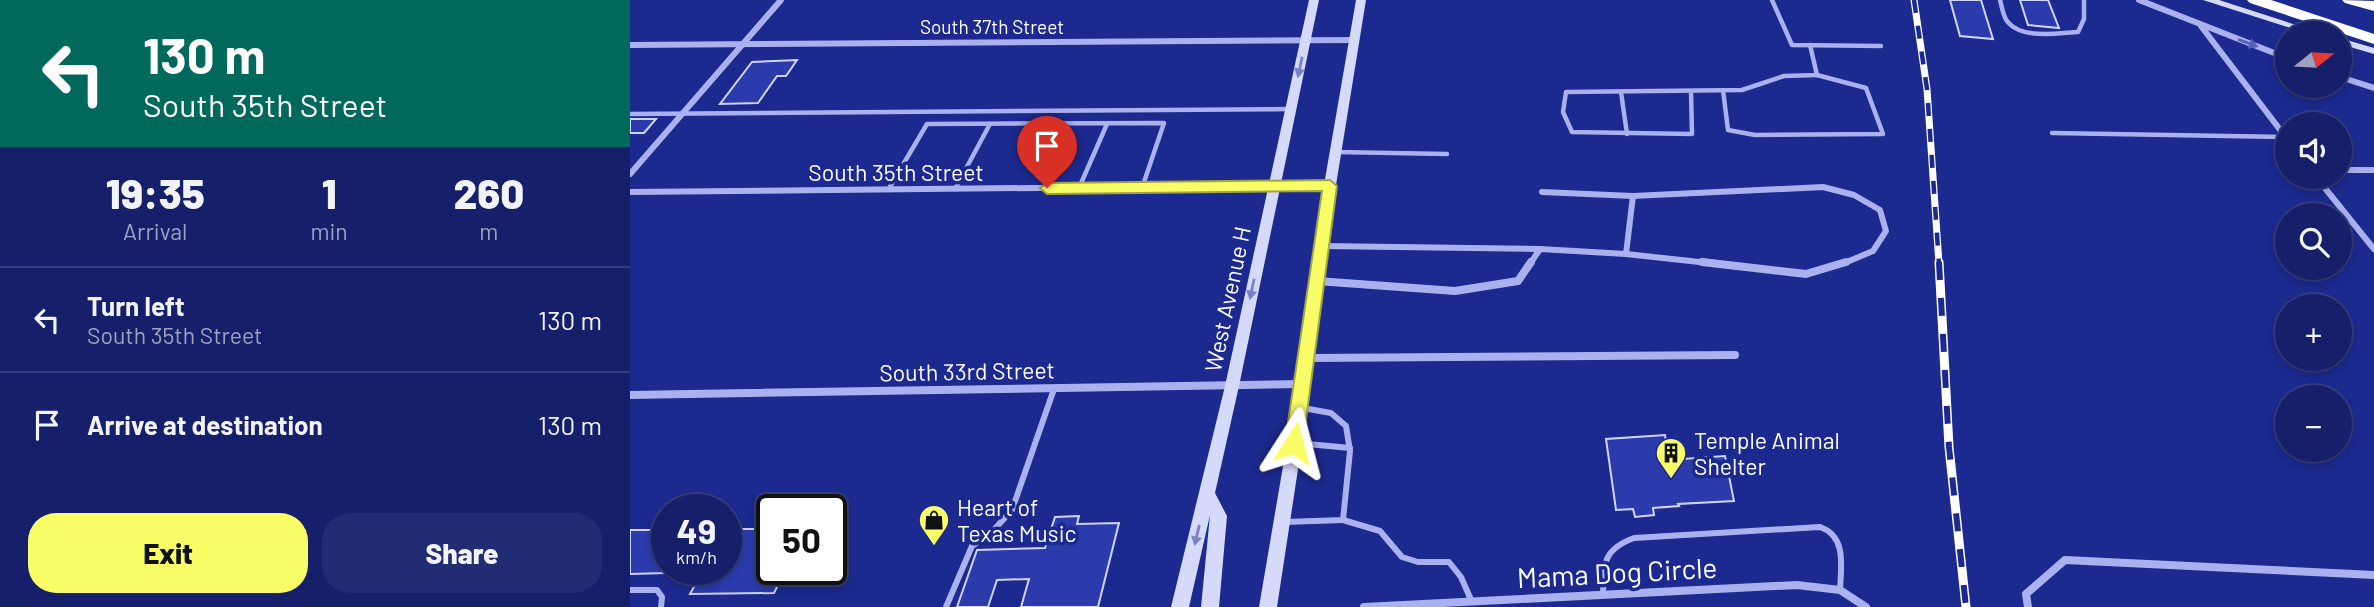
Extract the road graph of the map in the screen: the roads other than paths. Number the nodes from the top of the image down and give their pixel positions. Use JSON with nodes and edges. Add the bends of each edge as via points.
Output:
{"nodes":[{"id":1,"x":780,"y":0,"type":"edge"},
{"id":2,"x":1314,"y":0,"type":"edge"},
{"id":3,"x":1362,"y":0,"type":"edge"},
{"id":4,"x":1772,"y":0,"type":"edge"},
{"id":5,"x":2000,"y":0,"type":"edge"},
{"id":6,"x":2084,"y":0,"type":"edge"},
{"id":7,"x":2138,"y":0,"type":"edge"},
{"id":8,"x":2208,"y":0,"type":"edge"},
{"id":9,"x":2255,"y":0,"type":"edge"},
{"id":10,"x":2350,"y":0,"type":"edge"},
{"id":11,"x":2374,"y":6,"type":"edge"},
{"id":12,"x":2277,"y":21,"type":"edge"},
{"id":13,"x":2201,"y":26,"type":"junction"},
{"id":14,"x":2374,"y":39,"type":"edge"},
{"id":15,"x":1355,"y":40,"type":"junction"},
{"id":16,"x":1305,"y":41,"type":"junction"},
{"id":17,"x":744,"y":44,"type":"junction"},
{"id":18,"x":630,"y":45,"type":"edge"},
{"id":19,"x":1810,"y":45,"type":"junction"},
{"id":20,"x":2352,"y":45,"type":"edge"},
{"id":21,"x":1881,"y":46,"type":"dead end"},
{"id":22,"x":2374,"y":51,"type":"edge"},
{"id":23,"x":2275,"y":54,"type":"edge"},
{"id":24,"x":1817,"y":75,"type":"junction"},
{"id":25,"x":2352,"y":81,"type":"edge"},
{"id":26,"x":2374,"y":88,"type":"edge"},
{"id":27,"x":1723,"y":90,"type":"junction"},
{"id":28,"x":1691,"y":91,"type":"junction"},
{"id":29,"x":1621,"y":92,"type":"junction"},
{"id":30,"x":1290,"y":109,"type":"junction"},
{"id":31,"x":1170,"y":110,"type":"junction"},
{"id":32,"x":630,"y":114,"type":"edge"},
{"id":33,"x":683,"y":114,"type":"junction"},
{"id":34,"x":1164,"y":123,"type":"junction"},
{"id":35,"x":990,"y":124,"type":"junction"},
{"id":36,"x":1107,"y":124,"type":"junction"},
{"id":37,"x":2275,"y":124,"type":"edge"},
{"id":38,"x":2052,"y":133,"type":"dead end"},
{"id":39,"x":1627,"y":134,"type":"junction"},
{"id":40,"x":2275,"y":138,"type":"edge"},
{"id":41,"x":1336,"y":152,"type":"junction"},
{"id":42,"x":1447,"y":155,"type":"dead end"},
{"id":43,"x":2352,"y":170,"type":"edge"},
{"id":44,"x":2374,"y":170,"type":"edge"},
{"id":45,"x":630,"y":174,"type":"edge"},
{"id":46,"x":1330,"y":186,"type":"junction"},
{"id":47,"x":1273,"y":187,"type":"junction"},
{"id":48,"x":1079,"y":188,"type":"junction"},
{"id":49,"x":1142,"y":188,"type":"junction"},
{"id":50,"x":955,"y":189,"type":"junction"},
{"id":51,"x":2326,"y":189,"type":"edge"},
{"id":52,"x":888,"y":190,"type":"junction"},
{"id":53,"x":630,"y":192,"type":"edge"},
{"id":54,"x":1542,"y":192,"type":"dead end"},
{"id":55,"x":1633,"y":195,"type":"junction"},
{"id":56,"x":1322,"y":246,"type":"junction"},
{"id":57,"x":1540,"y":249,"type":"junction"},
{"id":58,"x":2374,"y":249,"type":"edge"},
{"id":59,"x":1626,"y":254,"type":"junction"},
{"id":60,"x":1317,"y":281,"type":"junction"},
{"id":61,"x":1735,"y":355,"type":"dead end"},
{"id":62,"x":1307,"y":358,"type":"junction"},
{"id":63,"x":1304,"y":384,"type":"junction"},
{"id":64,"x":1232,"y":386,"type":"junction"},
{"id":65,"x":1054,"y":389,"type":"junction"},
{"id":66,"x":630,"y":395,"type":"edge"},
{"id":67,"x":1300,"y":408,"type":"junction"},
{"id":68,"x":1294,"y":443,"type":"junction"},
{"id":69,"x":1350,"y":448,"type":"junction"},
{"id":70,"x":1207,"y":494,"type":"junction"},
{"id":71,"x":1343,"y":520,"type":"junction"},
{"id":72,"x":1282,"y":522,"type":"junction"},
{"id":73,"x":2374,"y":575,"type":"edge"},
{"id":74,"x":630,"y":590,"type":"edge"},
{"id":75,"x":1840,"y":590,"type":"junction"},
{"id":76,"x":1603,"y":595,"type":"junction"},
{"id":77,"x":1472,"y":602,"type":"junction"},
{"id":78,"x":661,"y":607,"type":"edge"},
{"id":79,"x":946,"y":607,"type":"edge"},
{"id":80,"x":1180,"y":607,"type":"edge"},
{"id":81,"x":1210,"y":607,"type":"edge"},
{"id":82,"x":1268,"y":607,"type":"edge"},
{"id":83,"x":1364,"y":607,"type":"edge"},
{"id":84,"x":1866,"y":607,"type":"edge"},
{"id":85,"x":2028,"y":607,"type":"edge"}],
"edges":[{"from":1,"to":17,"type":"street"},
{"from":2,"to":16,"type":"main road","name":"West Avenue H"},
{"from":3,"to":15,"type":"main road"},
{"from":4,"to":19,"type":"lane","via":[[1792,45]]},
{"from":5,"to":6,"type":"lane","via":[[2007,20],[2016,29],[2042,33],[2077,32],[2084,19]]},
{"from":7,"to":13,"type":"street"},
{"from":8,"to":12,"type":"main road"},
{"from":9,"to":14,"type":"highway"},
{"from":10,"to":11,"type":"highway"},
{"from":13,"to":23,"type":"street","one_way":true},
{"from":13,"to":37,"type":"street"},
{"from":15,"to":16,"type":"street","name":"South 37th Street"},
{"from":15,"to":41,"type":"main road"},
{"from":16,"to":17,"type":"street","name":"South 37th Street"},
{"from":16,"to":30,"type":"main road","name":"West Avenue H","one_way":true},
{"from":17,"to":18,"type":"street","name":"South 37th Street"},
{"from":17,"to":33,"type":"street"},
{"from":19,"to":21,"type":"lane"},
{"from":19,"to":24,"type":"lane"},
{"from":20,"to":22,"type":"main road"},
{"from":24,"to":27,"type":"lane","via":[[1784,76],[1742,90]]},
{"from":24,"to":27,"type":"lane","via":[[1866,88],[1883,134],[1755,135],[1728,130]]},
{"from":25,"to":26,"type":"street"},
{"from":27,"to":28,"type":"lane"},
{"from":28,"to":29,"type":"lane"},
{"from":28,"to":39,"type":"lane","via":[[1692,134]]},
{"from":29,"to":39,"type":"lane"},
{"from":29,"to":39,"type":"lane","via":[[1566,92],[1563,112],[1572,132]]},
{"from":30,"to":31,"type":"lane"},
{"from":30,"to":47,"type":"main road","name":"West Avenue H"},
{"from":31,"to":33,"type":"lane"},
{"from":31,"to":34,"type":"lane"},
{"from":32,"to":33,"type":"lane"},
{"from":33,"to":45,"type":"street"},
{"from":34,"to":36,"type":"lane"},
{"from":34,"to":49,"type":"lane"},
{"from":35,"to":36,"type":"lane"},
{"from":35,"to":50,"type":"lane"},
{"from":35,"to":52,"type":"lane","via":[[927,124]]},
{"from":36,"to":48,"type":"lane"},
{"from":38,"to":40,"type":"lane"},
{"from":41,"to":42,"type":"lane"},
{"from":41,"to":46,"type":"main road"},
{"from":43,"to":44,"type":"street"},
{"from":46,"to":47,"type":"street","name":"South 35th Street"},
{"from":46,"to":56,"type":"main road"},
{"from":47,"to":49,"type":"street","name":"South 35th Street"},
{"from":47,"to":64,"type":"main road","name":"West Avenue H","one_way":true},
{"from":48,"to":49,"type":"street","name":"South 35th Street"},
{"from":48,"to":50,"type":"street","name":"South 35th Street"},
{"from":50,"to":52,"type":"street","name":"South 35th Street"},
{"from":51,"to":58,"type":"street"},
{"from":52,"to":53,"type":"street","name":"South 35th Street"},
{"from":54,"to":55,"type":"street"},
{"from":55,"to":59,"type":"street"},
{"from":55,"to":59,"type":"street","via":[[1823,187],[1854,195],[1880,210],[1886,232],[1873,251],[1806,274]]},
{"from":56,"to":57,"type":"street"},
{"from":56,"to":60,"type":"main road"},
{"from":57,"to":59,"type":"street"},
{"from":57,"to":60,"type":"street","via":[[1518,281],[1455,291]]},
{"from":60,"to":62,"type":"main road"},
{"from":61,"to":62,"type":"street"},
{"from":62,"to":63,"type":"main road"},
{"from":63,"to":64,"type":"street","name":"South 33rd Street"},
{"from":63,"to":67,"type":"main road"},
{"from":64,"to":65,"type":"street","name":"South 33rd Street"},
{"from":64,"to":70,"type":"main road","name":"West Avenue H"},
{"from":65,"to":66,"type":"street","name":"South 33rd Street"},
{"from":65,"to":79,"type":"lane","via":[[1012,510],[972,546]]},
{"from":67,"to":68,"type":"main road"},
{"from":67,"to":69,"type":"lane","via":[[1342,419],[1349,428]]},
{"from":68,"to":69,"type":"lane"},
{"from":68,"to":72,"type":"main road"},
{"from":69,"to":71,"type":"lane"},
{"from":70,"to":80,"type":"main road","name":"West Avenue H","one_way":true},
{"from":70,"to":81,"type":"main road","via":[[1219,516]]},
{"from":71,"to":72,"type":"lane"},
{"from":71,"to":77,"type":"lane","via":[[1380,531],[1402,557],[1449,562]]},
{"from":72,"to":82,"type":"main road"},
{"from":73,"to":85,"type":"street","via":[[2065,560],[2026,594]]},
{"from":74,"to":78,"type":"lane","via":[[657,590]]},
{"from":75,"to":76,"type":"street","name":"Mama Dog Circle","via":[[1797,585]]},
{"from":75,"to":76,"type":"lane","via":[[1842,550],[1829,530],[1820,527],[1623,541],[1604,558]]},
{"from":75,"to":84,"type":"street","name":"Mama Dog Circle"},
{"from":76,"to":77,"type":"street","name":"Mama Dog Circle"},
{"from":77,"to":83,"type":"street","name":"Mama Dog Circle"}]}
